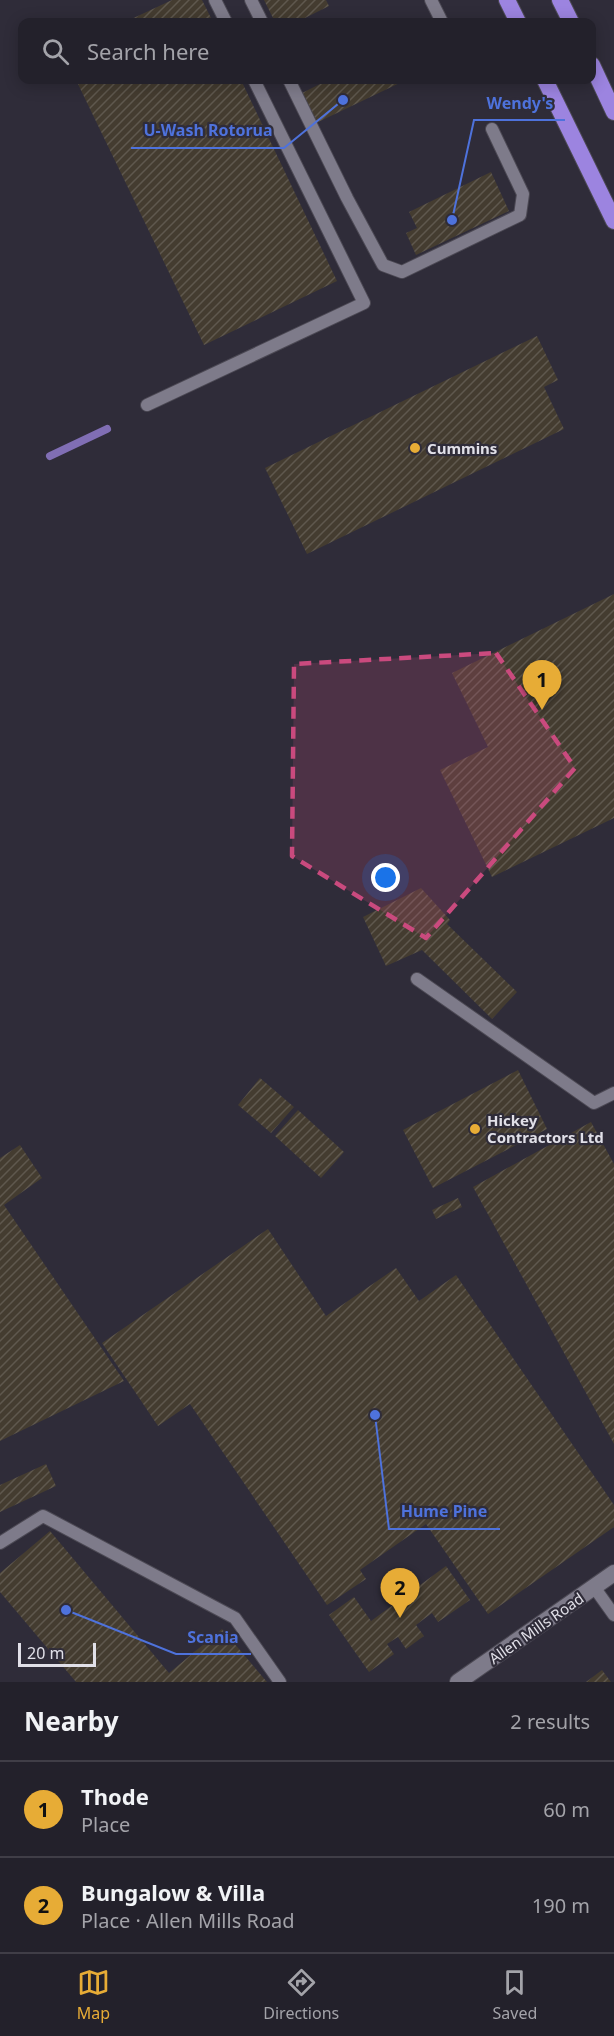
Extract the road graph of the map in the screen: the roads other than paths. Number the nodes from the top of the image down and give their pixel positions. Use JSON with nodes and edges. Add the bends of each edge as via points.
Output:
{"nodes":[{"id":1,"x":215,"y":0,"type":"edge"},
{"id":2,"x":251,"y":0,"type":"edge"},
{"id":3,"x":431,"y":0,"type":"edge"},
{"id":4,"x":507,"y":0,"type":"edge"},
{"id":5,"x":560,"y":0,"type":"edge"},
{"id":6,"x":224,"y":18,"type":"edge"},
{"id":7,"x":260,"y":18,"type":"edge"},
{"id":8,"x":440,"y":18,"type":"edge"},
{"id":9,"x":516,"y":18,"type":"edge"},
{"id":10,"x":569,"y":18,"type":"edge"},
{"id":11,"x":596,"y":75,"type":"edge"},
{"id":12,"x":256,"y":84,"type":"edge"},
{"id":13,"x":291,"y":84,"type":"edge"},
{"id":14,"x":548,"y":84,"type":"edge"},
{"id":15,"x":614,"y":112,"type":"edge"},
{"id":16,"x":492,"y":129,"type":"dead end"},
{"id":17,"x":614,"y":221,"type":"edge"},
{"id":18,"x":147,"y":405,"type":"dead end"},
{"id":19,"x":417,"y":979,"type":"dead end"},
{"id":20,"x":614,"y":1093,"type":"edge"},
{"id":21,"x":0,"y":1543,"type":"edge"},
{"id":22,"x":614,"y":1573,"type":"edge"},
{"id":23,"x":594,"y":1587,"type":"junction"},
{"id":24,"x":614,"y":1615,"type":"edge"},
{"id":25,"x":280,"y":1682,"type":"edge"},
{"id":26,"x":459,"y":1682,"type":"edge"}],
"edges":[{"from":1,"to":6,"type":"lane"},
{"from":2,"to":7,"type":"lane"},
{"from":3,"to":8,"type":"lane"},
{"from":4,"to":9,"type":"highway"},
{"from":5,"to":10,"type":"highway"},
{"from":11,"to":15,"type":"highway"},
{"from":12,"to":18,"type":"lane","via":[[364,303]]},
{"from":13,"to":16,"type":"lane","via":[[383,265],[402,272],[520,215],[524,194]]},
{"from":14,"to":17,"type":"highway"},
{"from":19,"to":20,"type":"lane","via":[[594,1103]]},
{"from":21,"to":25,"type":"lane","via":[[43,1516],[235,1618]]},
{"from":22,"to":23,"type":"street","name":"Allen Mills Road"},
{"from":23,"to":24,"type":"lane"},
{"from":23,"to":26,"type":"street","name":"Allen Mills Road"}]}
